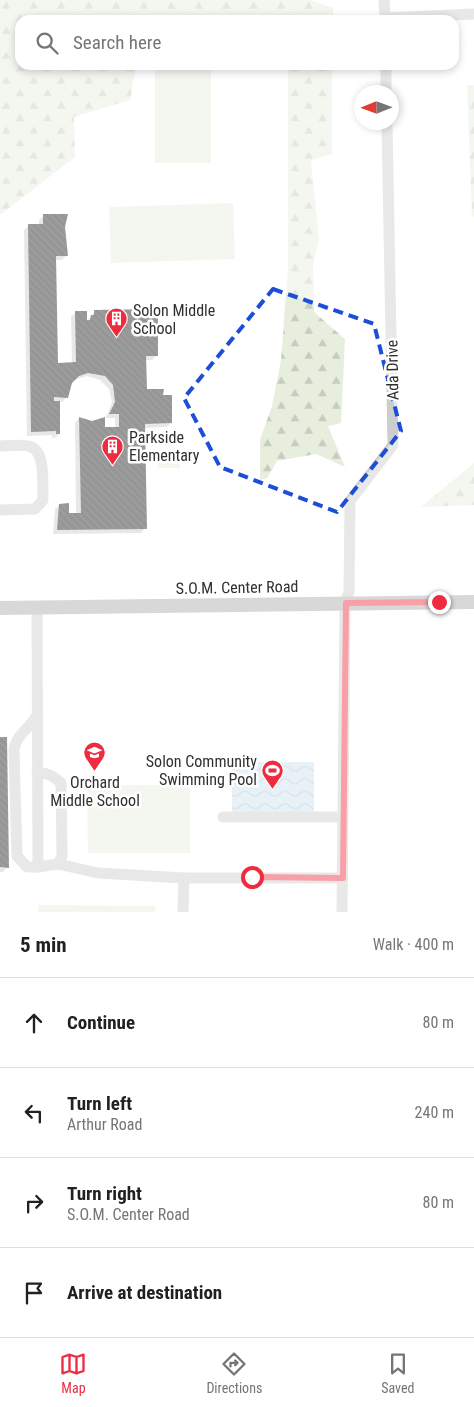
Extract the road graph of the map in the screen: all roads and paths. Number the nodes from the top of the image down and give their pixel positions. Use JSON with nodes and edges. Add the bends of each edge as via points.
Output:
{"nodes":[{"id":1,"x":384,"y":0,"type":"edge"},
{"id":2,"x":474,"y":14,"type":"edge"},
{"id":3,"x":385,"y":15,"type":"edge"},
{"id":4,"x":456,"y":15,"type":"edge"},
{"id":5,"x":386,"y":70,"type":"edge"},
{"id":6,"x":386,"y":85,"type":"edge"},
{"id":7,"x":387,"y":130,"type":"edge"},
{"id":8,"x":0,"y":446,"type":"edge"},
{"id":9,"x":0,"y":510,"type":"edge"},
{"id":10,"x":474,"y":602,"type":"edge"},
{"id":11,"x":346,"y":603,"type":"junction"},
{"id":12,"x":0,"y":608,"type":"edge"},
{"id":13,"x":37,"y":608,"type":"junction"},
{"id":14,"x":37,"y":715,"type":"junction"},
{"id":15,"x":37,"y":773,"type":"junction"},
{"id":16,"x":343,"y":817,"type":"junction"},
{"id":17,"x":222,"y":818,"type":"dead end"},
{"id":18,"x":58,"y":864,"type":"junction"},
{"id":19,"x":38,"y":867,"type":"junction"},
{"id":20,"x":184,"y":878,"type":"junction"},
{"id":21,"x":343,"y":878,"type":"junction"},
{"id":22,"x":183,"y":912,"type":"edge"},
{"id":23,"x":342,"y":912,"type":"edge"}],
"edges":[{"from":1,"to":3,"type":"street"},
{"from":2,"to":4,"type":"street"},
{"from":5,"to":6,"type":"street"},
{"from":7,"to":11,"type":"street","name":"Ada Drive","via":[[393,446],[350,501]]},
{"from":8,"to":9,"type":"street","via":[[30,446],[37,450],[41,457],[43,500],[35,509]]},
{"from":10,"to":11,"type":"main road","name":"S.O.M. Center Road"},
{"from":11,"to":13,"type":"main road","name":"S.O.M. Center Road"},
{"from":11,"to":16,"type":"street","name":"Ada Drive"},
{"from":12,"to":13,"type":"main road","name":"S.O.M. Center Road"},
{"from":13,"to":14,"type":"street"},
{"from":14,"to":15,"type":"street"},
{"from":14,"to":19,"type":"street","via":[[32,725],[18,736],[14,750],[17,856],[26,867]]},
{"from":15,"to":18,"type":"street","via":[[54,776],[61,783],[62,856]]},
{"from":15,"to":19,"type":"street"},
{"from":16,"to":17,"type":"street"},
{"from":16,"to":21,"type":"street","name":"Ada Drive"},
{"from":18,"to":19,"type":"street"},
{"from":18,"to":20,"type":"street","via":[[98,873]]},
{"from":20,"to":21,"type":"street"},
{"from":20,"to":22,"type":"street"},
{"from":21,"to":23,"type":"street","name":"Ada Drive"}]}
